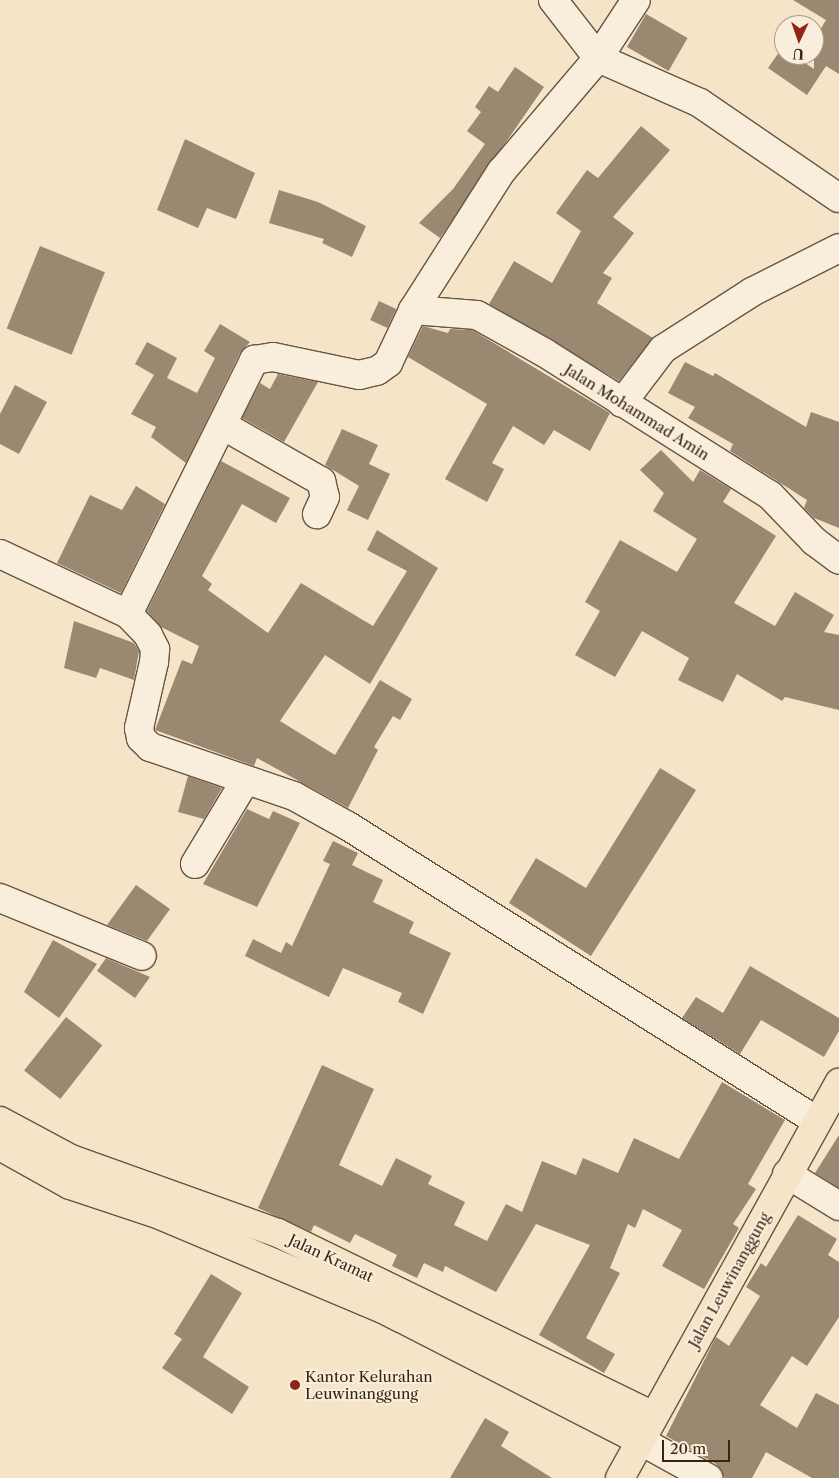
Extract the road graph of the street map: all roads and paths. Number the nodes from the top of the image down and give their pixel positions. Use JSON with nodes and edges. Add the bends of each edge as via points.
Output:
{"nodes":[{"id":1,"x":553,"y":0,"type":"edge"},
{"id":2,"x":636,"y":0,"type":"edge"},
{"id":3,"x":598,"y":58,"type":"junction"},
{"id":4,"x":839,"y":198,"type":"edge"},
{"id":5,"x":839,"y":248,"type":"edge"},
{"id":6,"x":413,"y":310,"type":"junction"},
{"id":7,"x":622,"y":403,"type":"junction"},
{"id":8,"x":224,"y":426,"type":"junction"},
{"id":9,"x":317,"y":514,"type":"dead end"},
{"id":10,"x":0,"y":554,"type":"edge"},
{"id":11,"x":839,"y":560,"type":"edge"},
{"id":12,"x":128,"y":614,"type":"junction"},
{"id":13,"x":245,"y":781,"type":"junction"},
{"id":14,"x":195,"y":864,"type":"dead end"},
{"id":15,"x":0,"y":898,"type":"edge"},
{"id":16,"x":142,"y":956,"type":"dead end"},
{"id":17,"x":839,"y":1083,"type":"edge"},
{"id":18,"x":817,"y":1121,"type":"junction"},
{"id":19,"x":2,"y":1138,"type":"edge"},
{"id":20,"x":787,"y":1174,"type":"junction"},
{"id":21,"x":839,"y":1206,"type":"edge"},
{"id":22,"x":654,"y":1416,"type":"junction"},
{"id":23,"x":641,"y":1441,"type":"junction"},
{"id":24,"x":673,"y":1459,"type":"junction"},
{"id":25,"x":620,"y":1478,"type":"edge"},
{"id":26,"x":708,"y":1478,"type":"edge"}],
"edges":[{"from":1,"to":3,"type":"street"},
{"from":2,"to":3,"type":"street"},
{"from":3,"to":4,"type":"street","via":[[700,104]]},
{"from":3,"to":6,"type":"street","via":[[501,172]]},
{"from":5,"to":7,"type":"street","via":[[752,292],[662,349]]},
{"from":6,"to":7,"type":"street","name":"Jalan Mohammad Amin","via":[[461,311],[488,320]]},
{"from":6,"to":8,"type":"street","via":[[388,363],[377,371],[359,375],[273,357],[254,360]]},
{"from":7,"to":11,"type":"street","name":"Jalan Mohammad Amin","via":[[770,495],[814,541]]},
{"from":8,"to":9,"type":"street","via":[[321,481],[325,497]]},
{"from":8,"to":12,"type":"street"},
{"from":10,"to":12,"type":"street"},
{"from":12,"to":13,"type":"street","via":[[156,649],[141,738],[150,748]]},
{"from":13,"to":14,"type":"street"},
{"from":13,"to":18,"type":"street","via":[[294,796],[348,826]]},
{"from":15,"to":16,"type":"street"},
{"from":17,"to":18,"type":"main road","name":"Jalan Leuwinanggung"},
{"from":18,"to":20,"type":"main road","name":"Jalan Leuwinanggung"},
{"from":19,"to":22,"type":"main road","name":"Jalan Kramat","via":[[71,1159],[278,1234]]},
{"from":19,"to":23,"type":"main road","name":"Jalan Kramat","via":[[70,1185],[160,1215],[383,1309]]},
{"from":20,"to":21,"type":"street"},
{"from":20,"to":22,"type":"main road","name":"Jalan Leuwinanggung"},
{"from":22,"to":23,"type":"main road","name":"Jalan Leuwinanggung"},
{"from":22,"to":24,"type":"street"},
{"from":23,"to":24,"type":"street"},
{"from":23,"to":25,"type":"main road","name":"Jalan Leuwinanggung"},
{"from":24,"to":26,"type":"street"}]}
